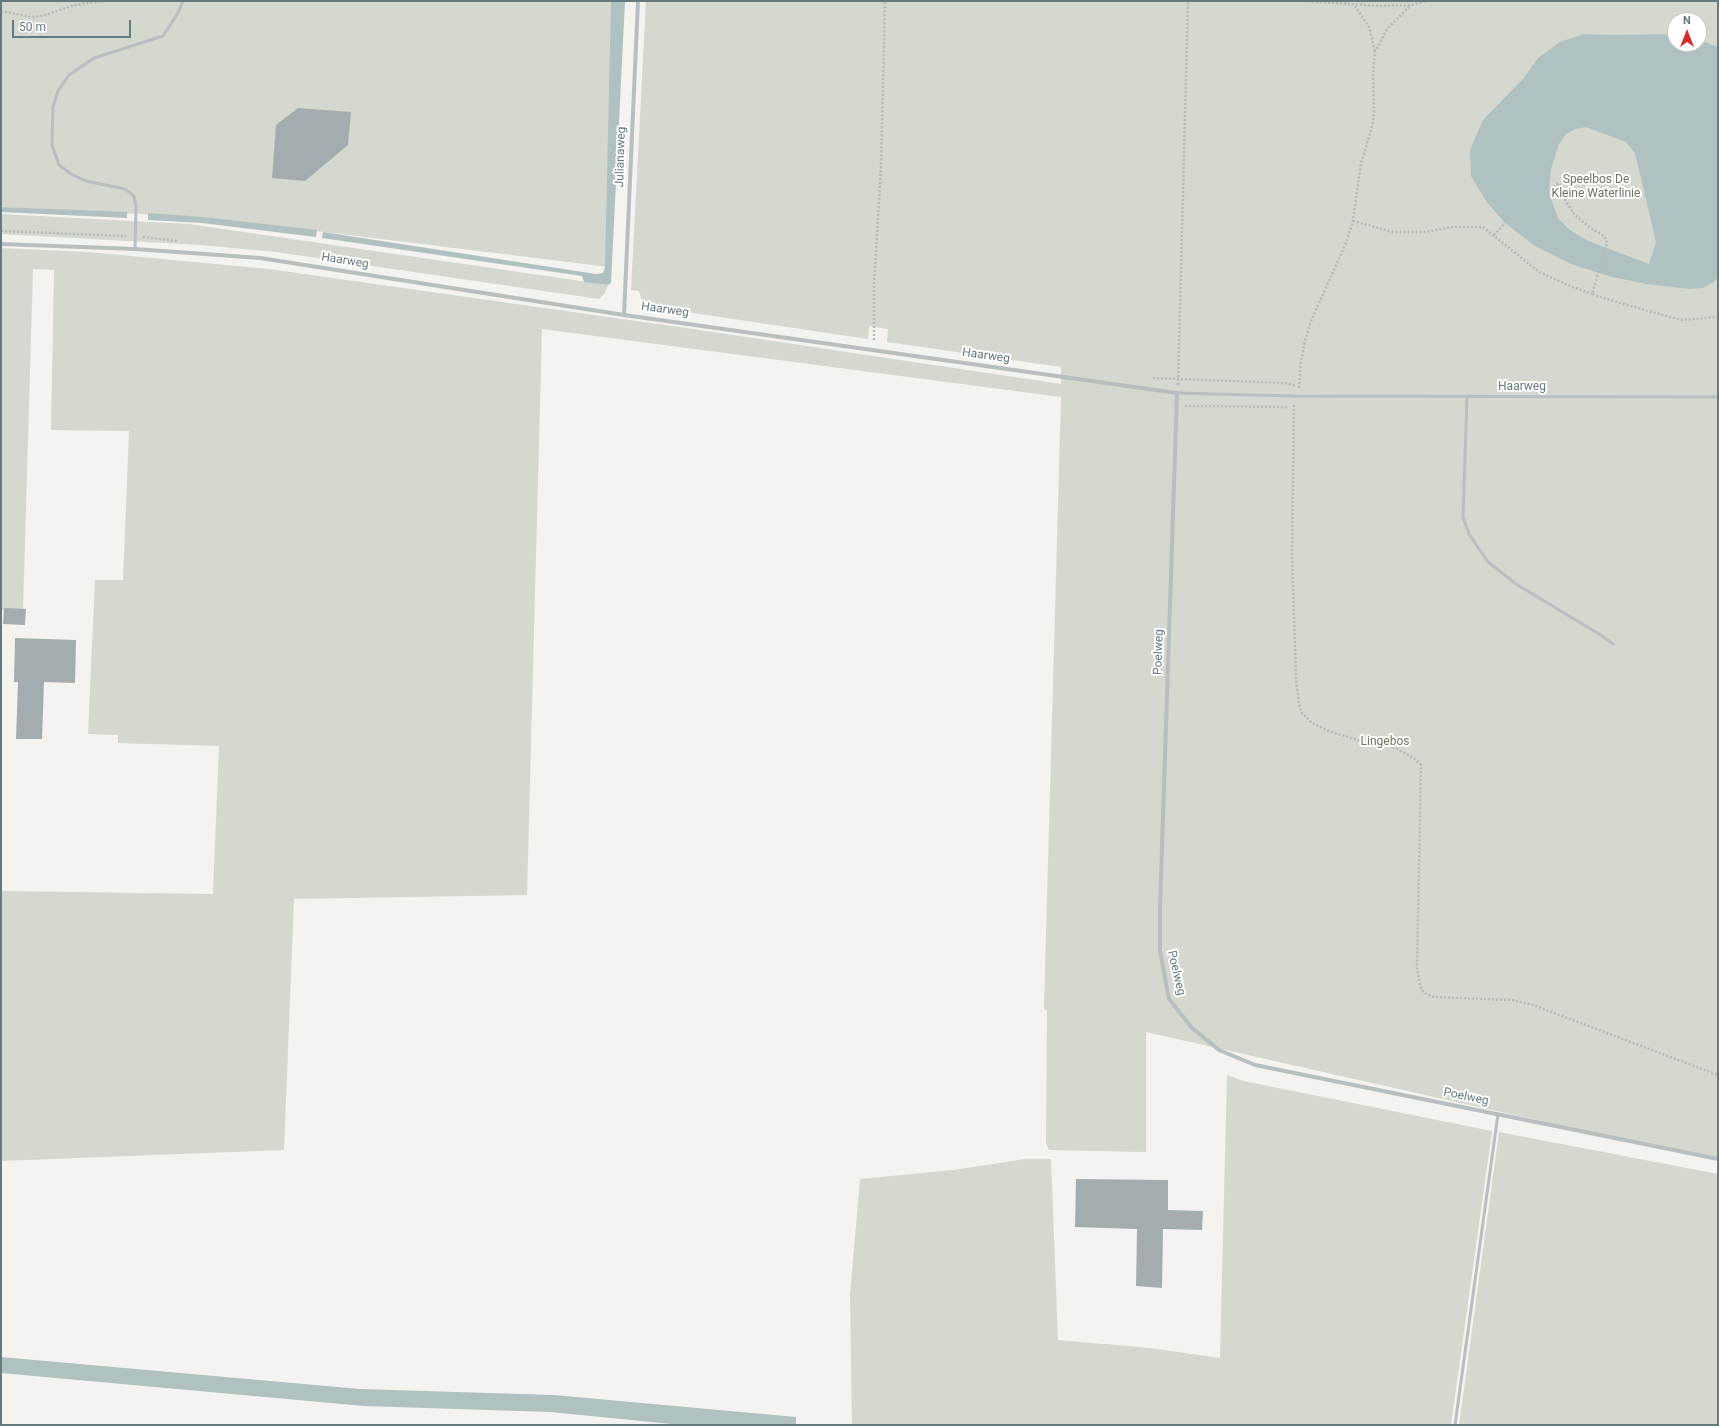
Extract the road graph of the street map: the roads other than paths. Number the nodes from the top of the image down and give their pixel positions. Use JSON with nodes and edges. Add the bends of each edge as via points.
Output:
{"nodes":[{"id":1,"x":183,"y":1,"type":"edge"},
{"id":2,"x":638,"y":1,"type":"edge"},
{"id":3,"x":1,"y":244,"type":"edge"},
{"id":4,"x":135,"y":249,"type":"junction"},
{"id":5,"x":624,"y":315,"type":"junction"},
{"id":6,"x":1177,"y":393,"type":"junction"},
{"id":7,"x":1467,"y":397,"type":"junction"},
{"id":8,"x":1718,"y":397,"type":"edge"},
{"id":9,"x":1613,"y":644,"type":"dead end"},
{"id":10,"x":1498,"y":1114,"type":"junction"},
{"id":11,"x":1718,"y":1159,"type":"edge"},
{"id":12,"x":1455,"y":1425,"type":"edge"}],
"edges":[{"from":1,"to":4,"type":"lane","via":[[163,36],[94,58],[69,75],[58,91],[53,107],[52,145],[59,165],[86,181],[125,189],[134,196]]},
{"from":2,"to":5,"type":"street","name":"Julianaweg"},
{"from":3,"to":4,"type":"street","name":"Haarweg"},
{"from":4,"to":5,"type":"street","name":"Haarweg","via":[[260,258]]},
{"from":5,"to":6,"type":"street","name":"Haarweg"},
{"from":6,"to":7,"type":"lane","name":"Haarweg"},
{"from":6,"to":10,"type":"street","name":"Poelweg","via":[[1160,907],[1160,952],[1169,999],[1192,1028],[1219,1050],[1255,1064]]},
{"from":7,"to":8,"type":"lane","name":"Haarweg"},
{"from":7,"to":9,"type":"lane","via":[[1463,517],[1469,534],[1488,562],[1516,584]]},
{"from":10,"to":11,"type":"street","name":"Poelweg"},
{"from":10,"to":12,"type":"lane"}]}
